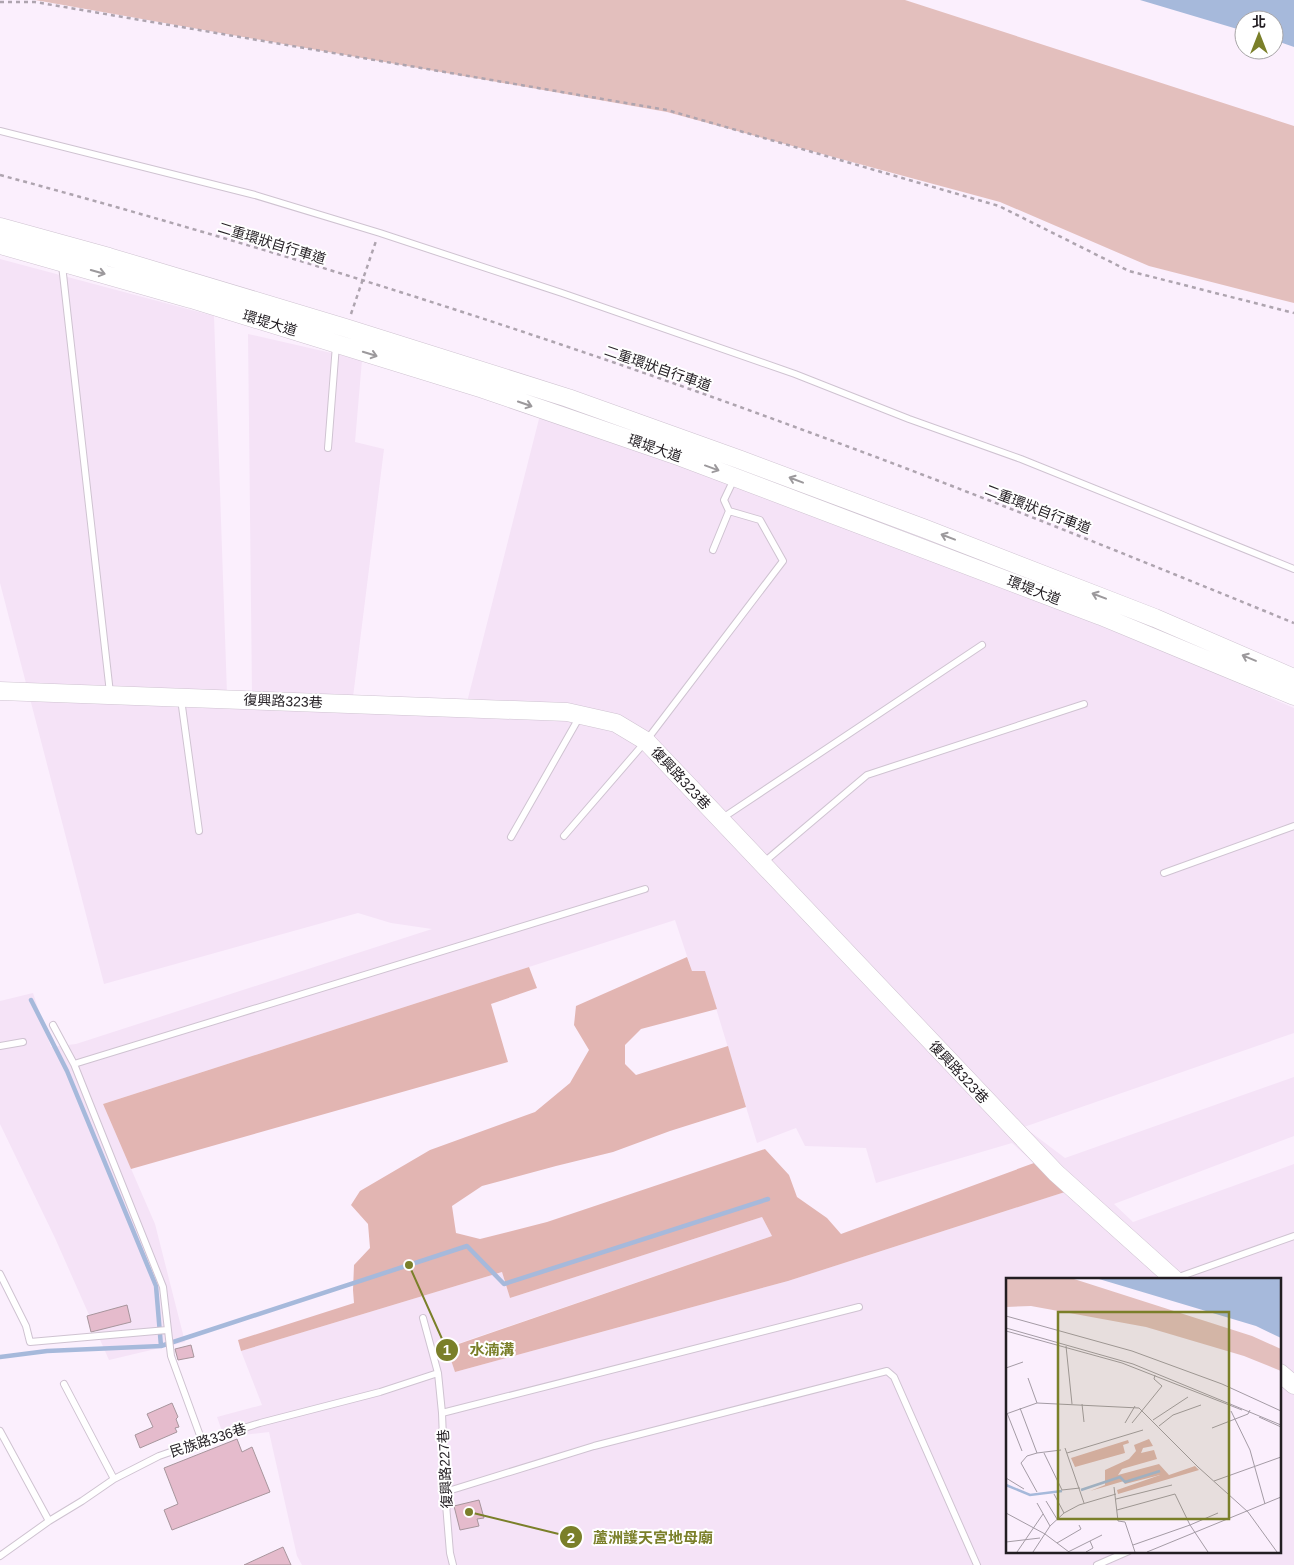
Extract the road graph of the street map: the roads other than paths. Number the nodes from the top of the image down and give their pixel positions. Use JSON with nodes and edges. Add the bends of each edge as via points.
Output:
{"nodes":[{"id":1,"x":0,"y":131,"type":"edge"},
{"id":2,"x":0,"y":227,"type":"edge"},
{"id":3,"x":0,"y":245,"type":"edge"},
{"id":4,"x":62,"y":262,"type":"junction"},
{"id":5,"x":336,"y":344,"type":"junction"},
{"id":6,"x":328,"y":448,"type":"dead end"},
{"id":7,"x":735,"y":476,"type":"junction"},
{"id":8,"x":729,"y":511,"type":"junction"},
{"id":9,"x":713,"y":550,"type":"dead end"},
{"id":10,"x":1294,"y":569,"type":"edge"},
{"id":11,"x":982,"y":645,"type":"dead end"},
{"id":12,"x":1294,"y":678,"type":"edge"},
{"id":13,"x":0,"y":691,"type":"edge"},
{"id":14,"x":110,"y":695,"type":"junction"},
{"id":15,"x":1294,"y":696,"type":"edge"},
{"id":16,"x":181,"y":698,"type":"junction"},
{"id":17,"x":1084,"y":704,"type":"dead end"},
{"id":18,"x":581,"y":714,"type":"junction"},
{"id":19,"x":646,"y":741,"type":"junction"},
{"id":20,"x":720,"y":819,"type":"junction"},
{"id":21,"x":1294,"y":826,"type":"edge"},
{"id":22,"x":198,"y":831,"type":"dead end"},
{"id":23,"x":564,"y":836,"type":"dead end"},
{"id":24,"x":511,"y":837,"type":"dead end"},
{"id":25,"x":762,"y":864,"type":"junction"},
{"id":26,"x":1164,"y":873,"type":"dead end"},
{"id":27,"x":645,"y":889,"type":"dead end"},
{"id":28,"x":54,"y":1025,"type":"dead end"},
{"id":29,"x":23,"y":1042,"type":"dead end"},
{"id":30,"x":0,"y":1046,"type":"edge"},
{"id":31,"x":74,"y":1064,"type":"junction"},
{"id":32,"x":1294,"y":1236,"type":"edge"},
{"id":33,"x":0,"y":1274,"type":"edge"},
{"id":34,"x":1174,"y":1278,"type":"edge"},
{"id":35,"x":1178,"y":1278,"type":"edge"},
{"id":36,"x":859,"y":1307,"type":"dead end"},
{"id":37,"x":423,"y":1318,"type":"dead end"},
{"id":38,"x":167,"y":1330,"type":"junction"},
{"id":39,"x":438,"y":1373,"type":"junction"},
{"id":40,"x":1282,"y":1374,"type":"edge"},
{"id":41,"x":64,"y":1384,"type":"dead end"},
{"id":42,"x":1294,"y":1385,"type":"edge"},
{"id":43,"x":442,"y":1413,"type":"junction"},
{"id":44,"x":0,"y":1431,"type":"edge"},
{"id":45,"x":202,"y":1440,"type":"junction"},
{"id":46,"x":114,"y":1479,"type":"junction"},
{"id":47,"x":445,"y":1492,"type":"junction"},
{"id":48,"x":49,"y":1521,"type":"junction"},
{"id":49,"x":1127,"y":1552,"type":"edge"},
{"id":50,"x":0,"y":1556,"type":"edge"},
{"id":51,"x":453,"y":1565,"type":"edge"},
{"id":52,"x":977,"y":1565,"type":"edge"},
{"id":53,"x":1097,"y":1565,"type":"edge"}],
"edges":[{"from":1,"to":10,"type":"lane","via":[[254,195],[562,293],[795,374],[1021,459]]},
{"from":12,"to":2,"type":"street","name":"環堤大道","one_way":true,"via":[[1155,618],[923,528],[568,398],[346,328]]},
{"from":3,"to":4,"type":"street","name":"環堤大道"},
{"from":4,"to":5,"type":"street","name":"環堤大道","one_way":true},
{"from":4,"to":14,"type":"lane"},
{"from":5,"to":6,"type":"lane"},
{"from":5,"to":7,"type":"street","name":"環堤大道","one_way":true,"via":[[483,389]]},
{"from":7,"to":8,"type":"lane","via":[[724,500]]},
{"from":7,"to":15,"type":"street","name":"環堤大道","via":[[1102,616]]},
{"from":8,"to":9,"type":"lane"},
{"from":8,"to":19,"type":"lane","via":[[760,520],[783,561]]},
{"from":11,"to":20,"type":"lane"},
{"from":13,"to":14,"type":"street","name":"復興路323巷"},
{"from":14,"to":16,"type":"street","name":"復興路323巷"},
{"from":16,"to":18,"type":"street","name":"復興路323巷"},
{"from":16,"to":22,"type":"lane"},
{"from":17,"to":25,"type":"lane","via":[[867,775]]},
{"from":18,"to":19,"type":"street","name":"復興路323巷","via":[[616,723]]},
{"from":18,"to":24,"type":"lane"},
{"from":19,"to":20,"type":"street","name":"復興路323巷"},
{"from":19,"to":23,"type":"lane"},
{"from":20,"to":25,"type":"street","name":"復興路323巷"},
{"from":21,"to":26,"type":"lane"},
{"from":25,"to":34,"type":"street","name":"復興路323巷","via":[[1056,1173]]},
{"from":27,"to":31,"type":"lane"},
{"from":28,"to":31,"type":"lane"},
{"from":29,"to":30,"type":"lane"},
{"from":31,"to":38,"type":"lane","via":[[163,1287]]},
{"from":32,"to":35,"type":"lane"},
{"from":33,"to":38,"type":"lane","via":[[26,1326],[30,1342]]},
{"from":36,"to":43,"type":"lane"},
{"from":37,"to":39,"type":"lane","name":"復興路227巷"},
{"from":38,"to":45,"type":"lane","via":[[170,1356]]},
{"from":39,"to":43,"type":"lane","name":"復興路227巷"},
{"from":39,"to":45,"type":"lane","name":"民族路336巷"},
{"from":40,"to":42,"type":"street"},
{"from":41,"to":46,"type":"lane"},
{"from":43,"to":47,"type":"lane","name":"復興路227巷"},
{"from":44,"to":48,"type":"lane"},
{"from":45,"to":46,"type":"lane","name":"民族路336巷","via":[[159,1456]]},
{"from":46,"to":48,"type":"lane","name":"民族路336巷"},
{"from":47,"to":51,"type":"lane","name":"復興路227巷"},
{"from":47,"to":52,"type":"lane","via":[[594,1446],[887,1371],[894,1377]]},
{"from":48,"to":50,"type":"lane","name":"民族路336巷"},
{"from":49,"to":53,"type":"lane"}]}
